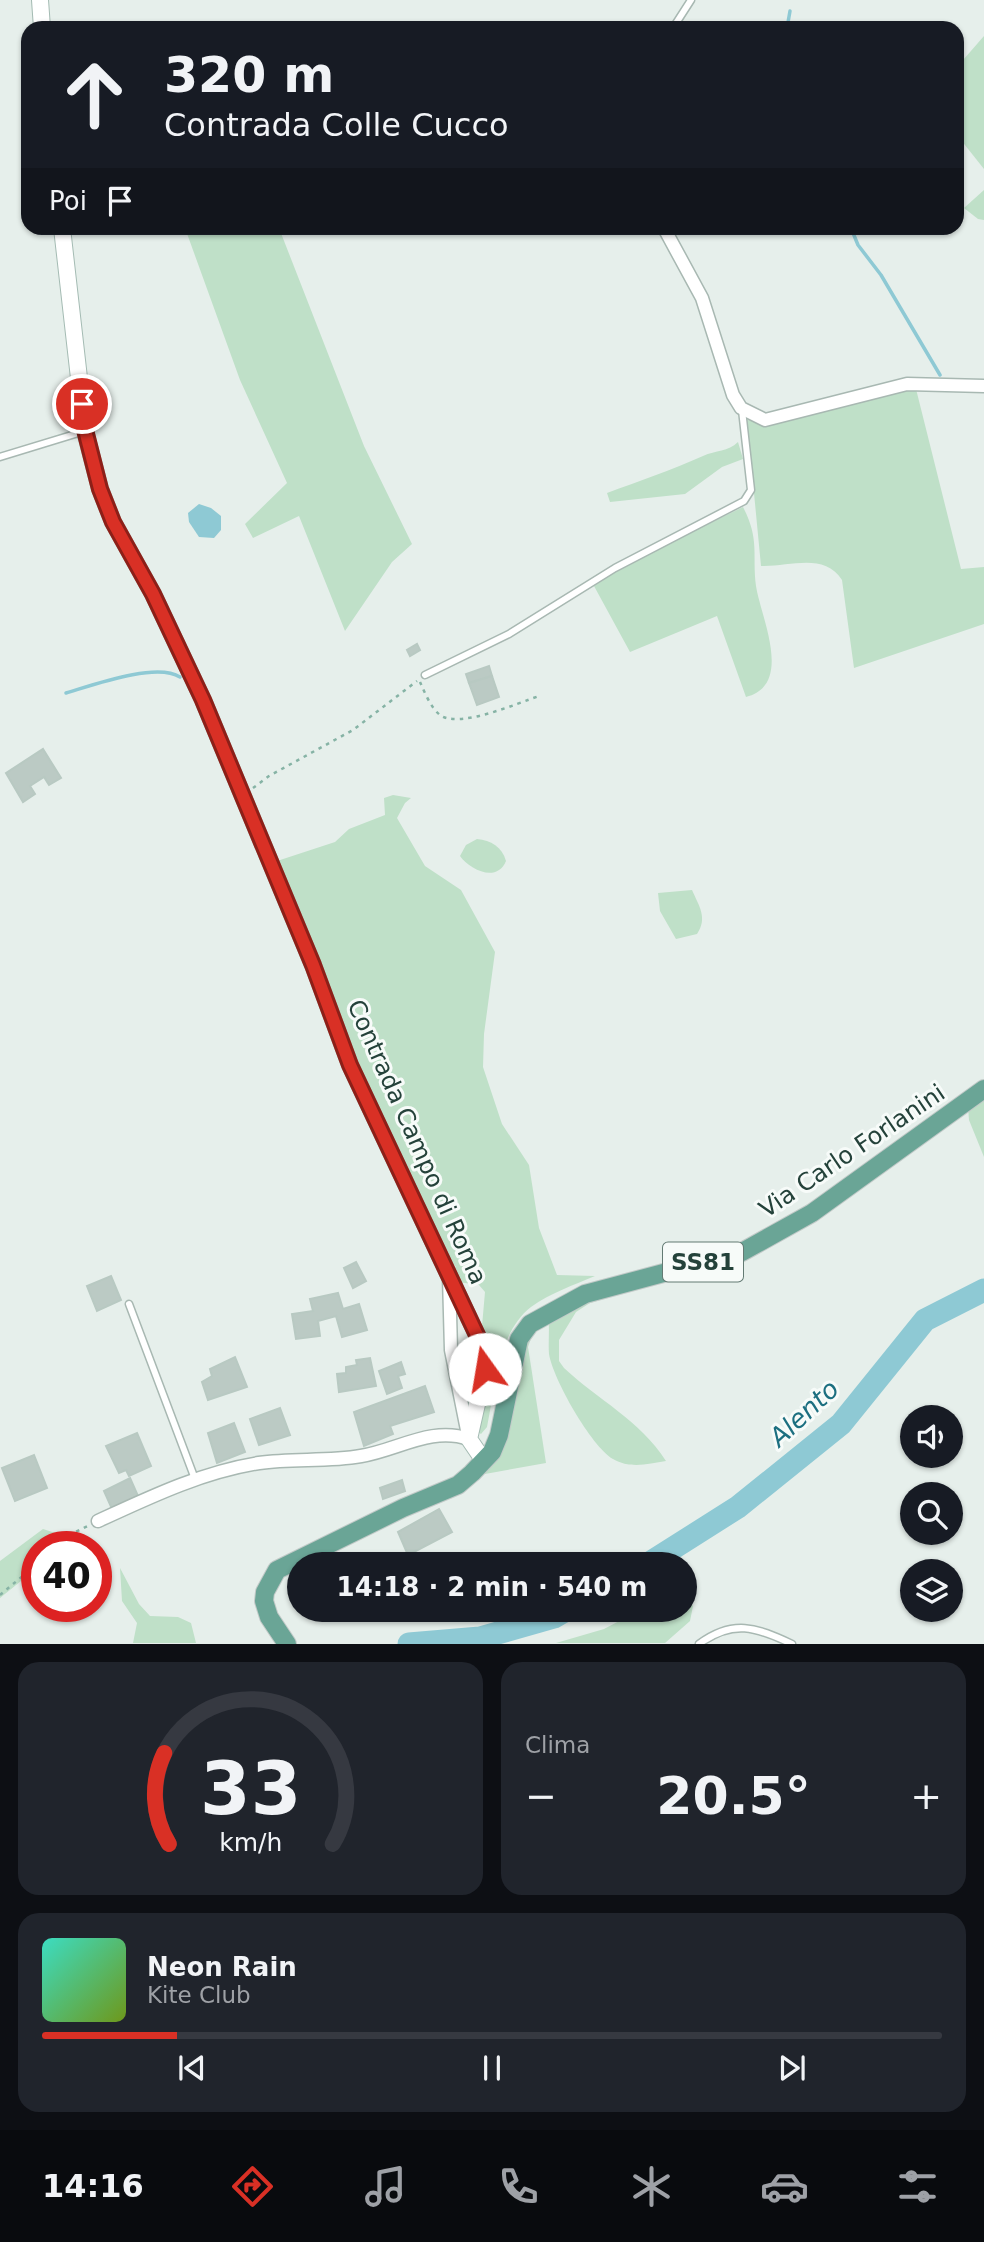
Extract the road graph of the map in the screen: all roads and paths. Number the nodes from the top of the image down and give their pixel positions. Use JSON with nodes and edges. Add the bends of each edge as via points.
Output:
{"nodes":[{"id":1,"x":40,"y":0,"type":"edge"},
{"id":2,"x":691,"y":0,"type":"edge"},
{"id":3,"x":42,"y":21,"type":"edge"},
{"id":4,"x":678,"y":21,"type":"edge"},
{"id":5,"x":63,"y":235,"type":"edge"},
{"id":6,"x":668,"y":235,"type":"edge"},
{"id":7,"x":984,"y":386,"type":"edge"},
{"id":8,"x":741,"y":408,"type":"junction"},
{"id":9,"x":85,"y":430,"type":"junction"},
{"id":10,"x":0,"y":457,"type":"edge"},
{"id":11,"x":422,"y":677,"type":"junction"},
{"id":12,"x":540,"y":696,"type":"dead end"},
{"id":13,"x":242,"y":793,"type":"junction"},
{"id":14,"x":984,"y":1090,"type":"edge"},
{"id":15,"x":449,"y":1276,"type":"junction"},
{"id":16,"x":129,"y":1304,"type":"dead end"},
{"id":17,"x":469,"y":1439,"type":"junction"},
{"id":18,"x":484,"y":1461,"type":"junction"},
{"id":19,"x":195,"y":1479,"type":"junction"},
{"id":20,"x":98,"y":1521,"type":"joint"},
{"id":21,"x":77,"y":1531,"type":"edge"},
{"id":22,"x":21,"y":1577,"type":"edge"},
{"id":23,"x":0,"y":1595,"type":"edge"},
{"id":24,"x":283,"y":1638,"type":"edge"},
{"id":25,"x":699,"y":1643,"type":"edge"},
{"id":26,"x":792,"y":1643,"type":"edge"}],
"edges":[{"from":1,"to":3,"type":"street"},
{"from":2,"to":4,"type":"lane"},
{"from":5,"to":9,"type":"street","name":"Contrada Campo di Roma"},
{"from":6,"to":8,"type":"street","via":[[702,298]]},
{"from":7,"to":8,"type":"street","via":[[907,384],[765,420]]},
{"from":8,"to":11,"type":"lane","via":[[751,490],[744,501],[615,569],[509,634]]},
{"from":9,"to":10,"type":"lane"},
{"from":9,"to":13,"type":"street","name":"Contrada Campo di Roma","via":[[113,522],[153,594]]},
{"from":11,"to":12,"type":"path","via":[[439,714],[448,718],[465,719]]},
{"from":11,"to":13,"type":"path","via":[[353,730]]},
{"from":13,"to":15,"type":"street","name":"Contrada Campo di Roma","via":[[350,1065]]},
{"from":14,"to":18,"type":"main road","name":"Via Carlo Forlanini","number":"SS81","via":[[812,1213],[742,1252],[585,1294],[530,1324],[519,1339],[499,1435]]},
{"from":15,"to":17,"type":"street","via":[[451,1350]]},
{"from":15,"to":17,"type":"street","name":"Contrada Campo di Roma","via":[[477,1335],[485,1369]]},
{"from":16,"to":19,"type":"lane"},
{"from":17,"to":18,"type":"street"},
{"from":17,"to":19,"type":"street","via":[[453,1433],[424,1437],[362,1456],[261,1463]]},
{"from":18,"to":24,"type":"main road","number":"SS81","via":[[458,1485],[277,1570],[264,1601]]},
{"from":19,"to":20,"type":"street"},
{"from":20,"to":21,"type":"path"},
{"from":22,"to":23,"type":"path"},
{"from":25,"to":26,"type":"lane","via":[[719,1629],[746,1626]]}]}
